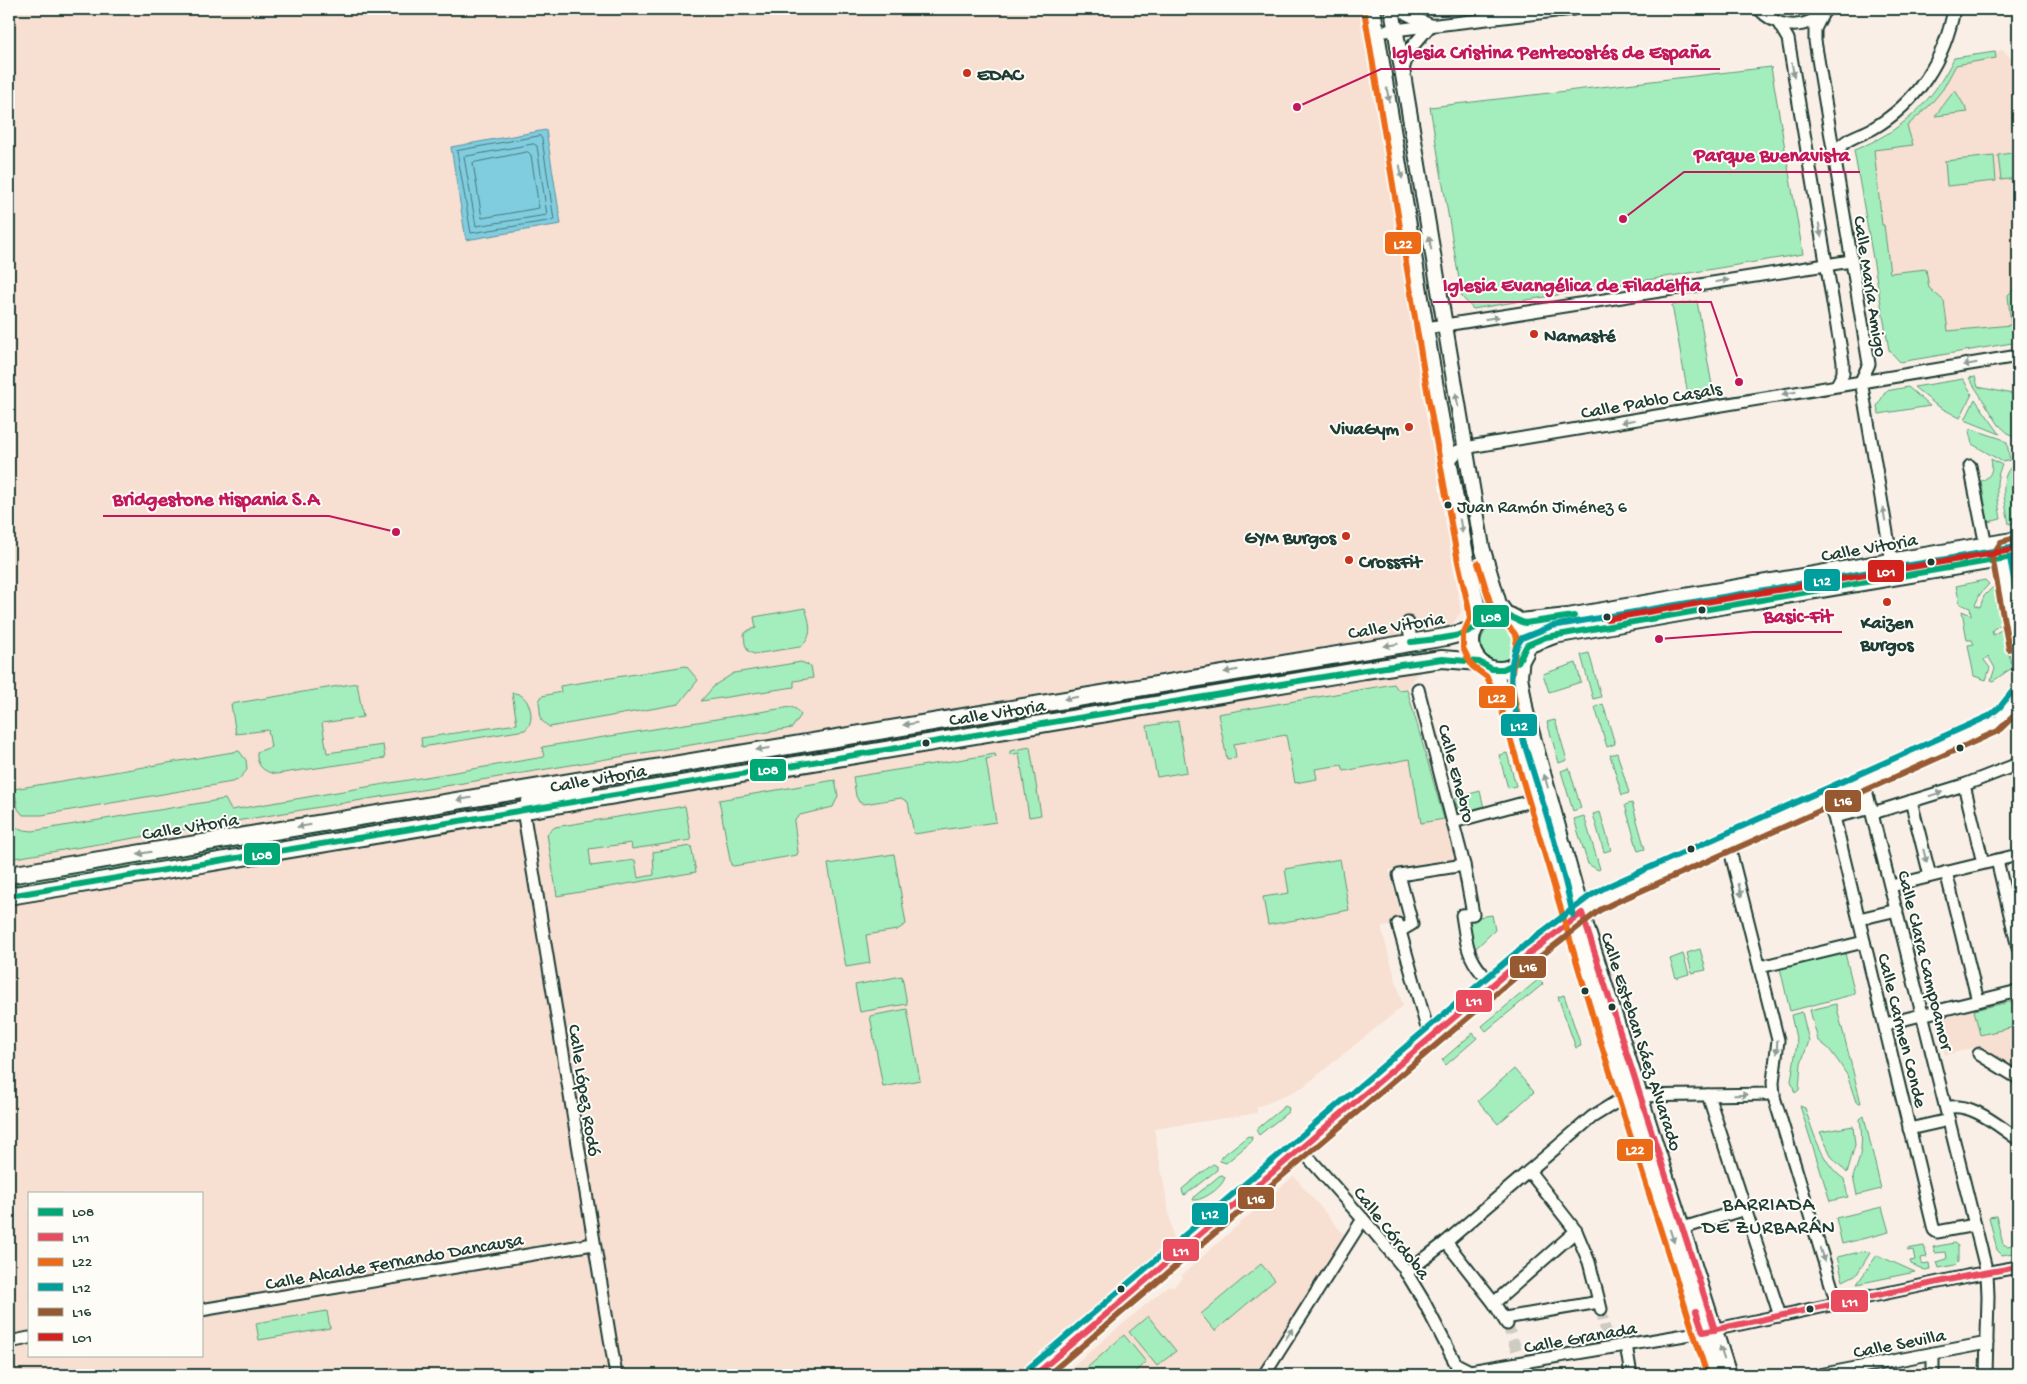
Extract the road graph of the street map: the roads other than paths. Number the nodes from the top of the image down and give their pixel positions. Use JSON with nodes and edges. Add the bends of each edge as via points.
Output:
{"nodes":[{"id":1,"x":1373,"y":9,"type":"edge"},
{"id":2,"x":1392,"y":9,"type":"edge"},
{"id":3,"x":1402,"y":9,"type":"edge"},
{"id":4,"x":1573,"y":9,"type":"edge"},
{"id":5,"x":1759,"y":9,"type":"edge"},
{"id":6,"x":1954,"y":9,"type":"edge"},
{"id":7,"x":1825,"y":12,"type":"edge"},
{"id":8,"x":1780,"y":24,"type":"junction"},
{"id":9,"x":1432,"y":25,"type":"junction"},
{"id":10,"x":1396,"y":30,"type":"junction"},
{"id":11,"x":1377,"y":32,"type":"junction"},
{"id":12,"x":1402,"y":72,"type":"junction"},
{"id":13,"x":1410,"y":121,"type":"junction"},
{"id":14,"x":1393,"y":124,"type":"junction"},
{"id":15,"x":1830,"y":126,"type":"junction"},
{"id":16,"x":1851,"y":137,"type":"junction"},
{"id":17,"x":1834,"y":154,"type":"junction"},
{"id":18,"x":1851,"y":261,"type":"junction"},
{"id":19,"x":1826,"y":264,"type":"junction"},
{"id":20,"x":1444,"y":326,"type":"junction"},
{"id":21,"x":1426,"y":328,"type":"junction"},
{"id":22,"x":2018,"y":356,"type":"edge"},
{"id":23,"x":1869,"y":364,"type":"junction"},
{"id":24,"x":1894,"y":377,"type":"junction"},
{"id":25,"x":1861,"y":381,"type":"junction"},
{"id":26,"x":1837,"y":385,"type":"junction"},
{"id":27,"x":1465,"y":448,"type":"junction"},
{"id":28,"x":1449,"y":461,"type":"junction"},
{"id":29,"x":1970,"y":466,"type":"dead end"},
{"id":30,"x":2018,"y":540,"type":"edge"},
{"id":31,"x":1986,"y":546,"type":"junction"},
{"id":32,"x":2018,"y":546,"type":"edge"},
{"id":33,"x":2018,"y":556,"type":"edge"},
{"id":34,"x":2001,"y":559,"type":"junction"},
{"id":35,"x":1892,"y":562,"type":"junction"},
{"id":36,"x":1513,"y":618,"type":"junction"},
{"id":37,"x":1476,"y":626,"type":"junction"},
{"id":38,"x":2018,"y":647,"type":"edge"},
{"id":39,"x":1524,"y":651,"type":"junction"},
{"id":40,"x":1486,"y":665,"type":"junction"},
{"id":41,"x":1418,"y":689,"type":"dead end"},
{"id":42,"x":2018,"y":698,"type":"edge"},
{"id":43,"x":2018,"y":713,"type":"edge"},
{"id":44,"x":1994,"y":723,"type":"junction"},
{"id":45,"x":2018,"y":766,"type":"edge"},
{"id":46,"x":644,"y":769,"type":"junction"},
{"id":47,"x":1864,"y":782,"type":"junction"},
{"id":48,"x":1964,"y":785,"type":"junction"},
{"id":49,"x":491,"y":795,"type":"junction"},
{"id":50,"x":1826,"y":798,"type":"junction"},
{"id":51,"x":1911,"y":801,"type":"junction"},
{"id":52,"x":1526,"y":802,"type":"dead end"},
{"id":53,"x":523,"y":810,"type":"junction"},
{"id":54,"x":1872,"y":810,"type":"junction"},
{"id":55,"x":1834,"y":817,"type":"junction"},
{"id":56,"x":1453,"y":822,"type":"junction"},
{"id":57,"x":1728,"y":842,"type":"junction"},
{"id":58,"x":2018,"y":855,"type":"edge"},
{"id":59,"x":1997,"y":860,"type":"junction"},
{"id":60,"x":1983,"y":863,"type":"junction"},
{"id":61,"x":1464,"y":865,"type":"junction"},
{"id":62,"x":1946,"y":872,"type":"junction"},
{"id":63,"x":9,"y":875,"type":"edge"},
{"id":64,"x":1930,"y":876,"type":"junction"},
{"id":65,"x":1891,"y":886,"type":"junction"},
{"id":66,"x":9,"y":896,"type":"edge"},
{"id":67,"x":1897,"y":910,"type":"junction"},
{"id":68,"x":1577,"y":917,"type":"junction"},
{"id":69,"x":1859,"y":919,"type":"junction"},
{"id":70,"x":1864,"y":942,"type":"junction"},
{"id":71,"x":2018,"y":948,"type":"edge"},
{"id":72,"x":1760,"y":967,"type":"junction"},
{"id":73,"x":1482,"y":973,"type":"dead end"},
{"id":74,"x":2018,"y":991,"type":"edge"},
{"id":75,"x":1978,"y":1001,"type":"junction"},
{"id":76,"x":1923,"y":1014,"type":"junction"},
{"id":77,"x":1885,"y":1024,"type":"junction"},
{"id":78,"x":1430,"y":1039,"type":"junction"},
{"id":79,"x":1979,"y":1054,"type":"dead end"},
{"id":80,"x":2018,"y":1078,"type":"edge"},
{"id":81,"x":1774,"y":1094,"type":"junction"},
{"id":82,"x":1708,"y":1095,"type":"junction"},
{"id":83,"x":1633,"y":1096,"type":"junction"},
{"id":84,"x":1946,"y":1108,"type":"junction"},
{"id":85,"x":1949,"y":1120,"type":"junction"},
{"id":86,"x":1910,"y":1129,"type":"junction"},
{"id":87,"x":2018,"y":1138,"type":"edge"},
{"id":88,"x":1301,"y":1149,"type":"junction"},
{"id":89,"x":1529,"y":1171,"type":"junction"},
{"id":90,"x":1745,"y":1209,"type":"junction"},
{"id":91,"x":1363,"y":1219,"type":"junction"},
{"id":92,"x":1975,"y":1225,"type":"junction"},
{"id":93,"x":1683,"y":1228,"type":"junction"},
{"id":94,"x":1576,"y":1231,"type":"junction"},
{"id":95,"x":1446,"y":1242,"type":"junction"},
{"id":96,"x":593,"y":1244,"type":"junction"},
{"id":97,"x":2018,"y":1267,"type":"edge"},
{"id":98,"x":1987,"y":1272,"type":"junction"},
{"id":99,"x":1406,"y":1273,"type":"junction"},
{"id":100,"x":1494,"y":1303,"type":"junction"},
{"id":101,"x":1837,"y":1304,"type":"junction"},
{"id":102,"x":202,"y":1310,"type":"edge"},
{"id":103,"x":1780,"y":1316,"type":"junction"},
{"id":104,"x":1709,"y":1331,"type":"junction"},
{"id":105,"x":28,"y":1338,"type":"edge"},
{"id":106,"x":9,"y":1342,"type":"edge"},
{"id":107,"x":1987,"y":1343,"type":"junction"},
{"id":108,"x":1626,"y":1345,"type":"junction"},
{"id":109,"x":1932,"y":1353,"type":"junction"},
{"id":110,"x":1462,"y":1372,"type":"edge"},
{"id":111,"x":616,"y":1375,"type":"edge"},
{"id":112,"x":1035,"y":1375,"type":"edge"},
{"id":113,"x":1264,"y":1375,"type":"edge"},
{"id":114,"x":1631,"y":1375,"type":"edge"},
{"id":115,"x":1716,"y":1375,"type":"edge"},
{"id":116,"x":1730,"y":1375,"type":"edge"},
{"id":117,"x":1819,"y":1375,"type":"edge"},
{"id":118,"x":1933,"y":1375,"type":"edge"},
{"id":119,"x":1986,"y":1375,"type":"edge"}],
"edges":[{"from":1,"to":11,"type":"main road"},
{"from":2,"to":10,"type":"main road"},
{"from":3,"to":9,"type":"street"},
{"from":4,"to":9,"type":"street"},
{"from":5,"to":8,"type":"street"},
{"from":6,"to":16,"type":"street","via":[[1942,52],[1922,84],[1886,119]]},
{"from":7,"to":8,"type":"street","via":[[1806,24]]},
{"from":7,"to":15,"type":"street","name":"Calle María Amigo","via":[[1814,35]]},
{"from":8,"to":19,"type":"street","one_way":true,"via":[[1788,39]]},
{"from":9,"to":10,"type":"street"},
{"from":9,"to":12,"type":"street","via":[[1410,49]]},
{"from":10,"to":11,"type":"street"},
{"from":10,"to":12,"type":"main road"},
{"from":11,"to":14,"type":"main road","one_way":true},
{"from":12,"to":13,"type":"main road"},
{"from":13,"to":14,"type":"street"},
{"from":20,"to":13,"type":"main road","one_way":true},
{"from":14,"to":21,"type":"main road","one_way":true},
{"from":15,"to":16,"type":"street"},
{"from":15,"to":17,"type":"street","name":"Calle María Amigo"},
{"from":16,"to":17,"type":"street"},
{"from":17,"to":18,"type":"street","name":"Calle María Amigo"},
{"from":18,"to":19,"type":"street"},
{"from":18,"to":23,"type":"street","name":"Calle María Amigo"},
{"from":20,"to":19,"type":"street","one_way":true},
{"from":19,"to":26,"type":"street","via":[[1844,362]]},
{"from":20,"to":21,"type":"street"},
{"from":27,"to":20,"type":"main road","one_way":true},
{"from":21,"to":28,"type":"main road"},
{"from":22,"to":24,"type":"street","name":"Calle Pablo Casals","one_way":true},
{"from":23,"to":24,"type":"street"},
{"from":23,"to":25,"type":"street","name":"Calle María Amigo"},
{"from":24,"to":25,"type":"street","name":"Calle Pablo Casals"},
{"from":25,"to":26,"type":"street","name":"Calle Pablo Casals"},
{"from":35,"to":25,"type":"street","name":"Calle María Amigo","one_way":true},
{"from":26,"to":27,"type":"street","name":"Calle Pablo Casals","one_way":true},
{"from":27,"to":28,"type":"street","name":"Calle Pablo Casals"},
{"from":27,"to":36,"type":"main road","via":[[1482,547],[1499,604]]},
{"from":28,"to":37,"type":"main road","one_way":true,"via":[[1478,604]]},
{"from":29,"to":31,"type":"street"},
{"from":30,"to":31,"type":"highway","name":"Calle Vitoria"},
{"from":31,"to":35,"type":"highway","name":"Calle Vitoria"},
{"from":32,"to":34,"type":"street","name":"Calle Vitoria","via":[[2003,551]]},
{"from":33,"to":34,"type":"highway","name":"Calle Vitoria"},
{"from":34,"to":38,"type":"street"},
{"from":34,"to":39,"type":"highway","name":"Calle Vitoria","via":[[1546,637]]},
{"from":35,"to":36,"type":"highway","name":"Calle Vitoria","via":[[1568,617]]},
{"from":36,"to":37,"type":"highway","via":[[1496,614],[1487,616]]},
{"from":36,"to":39,"type":"highway","via":[[1526,633]]},
{"from":37,"to":40,"type":"highway","via":[[1471,647],[1474,655]]},
{"from":37,"to":46,"type":"highway","name":"Calle Vitoria","one_way":true,"via":[[1446,637]]},
{"from":39,"to":40,"type":"highway","via":[[1509,668]]},
{"from":68,"to":39,"type":"main road","name":"Calle Esteban Sáez Alvarado","one_way":true,"via":[[1526,712],[1520,676]]},
{"from":40,"to":53,"type":"highway","name":"Calle Vitoria","via":[[1442,659],[1365,670]]},
{"from":40,"to":68,"type":"main road","name":"Calle Esteban Sáez Alvarado","via":[[1508,701]]},
{"from":41,"to":56,"type":"street","name":"Calle Enebro"},
{"from":42,"to":44,"type":"street"},
{"from":43,"to":44,"type":"street"},
{"from":44,"to":47,"type":"street"},
{"from":45,"to":48,"type":"street"},
{"from":46,"to":49,"type":"highway","name":"Calle Vitoria"},
{"from":46,"to":53,"type":"street","name":"Calle Vitoria","via":[[610,783],[536,796],[528,800]]},
{"from":47,"to":50,"type":"street"},
{"from":47,"to":54,"type":"street","name":"Calle Clara Campoamor"},
{"from":51,"to":48,"type":"street","one_way":true},
{"from":48,"to":60,"type":"street"},
{"from":49,"to":53,"type":"highway"},
{"from":49,"to":63,"type":"highway","name":"Calle Vitoria","one_way":true},
{"from":50,"to":55,"type":"street","name":"Calle Carmen Conde"},
{"from":50,"to":57,"type":"street"},
{"from":51,"to":54,"type":"street"},
{"from":51,"to":64,"type":"street","one_way":true},
{"from":52,"to":56,"type":"street"},
{"from":53,"to":66,"type":"highway","name":"Calle Vitoria"},
{"from":53,"to":96,"type":"street","name":"Calle López Rodó"},
{"from":54,"to":55,"type":"street"},
{"from":54,"to":65,"type":"street","name":"Calle Clara Campoamor"},
{"from":55,"to":69,"type":"street","name":"Calle Carmen Conde"},
{"from":56,"to":61,"type":"street","name":"Calle Enebro"},
{"from":57,"to":68,"type":"street","via":[[1610,895]]},
{"from":57,"to":72,"type":"street","one_way":true},
{"from":58,"to":59,"type":"street"},
{"from":59,"to":60,"type":"street"},
{"from":59,"to":71,"type":"street"},
{"from":60,"to":62,"type":"street"},
{"from":61,"to":73,"type":"street","name":"Calle Enebro","via":[[1473,914],[1462,915],[1466,941],[1472,961]]},
{"from":61,"to":78,"type":"street","via":[[1399,875],[1412,924],[1399,928]]},
{"from":62,"to":64,"type":"street"},
{"from":62,"to":75,"type":"street"},
{"from":64,"to":65,"type":"street"},
{"from":65,"to":67,"type":"street","name":"Calle Clara Campoamor"},
{"from":67,"to":69,"type":"street"},
{"from":67,"to":76,"type":"street","name":"Calle Clara Campoamor"},
{"from":68,"to":78,"type":"street"},
{"from":68,"to":83,"type":"main road","name":"Calle Esteban Sáez Alvarado"},
{"from":69,"to":70,"type":"street","name":"Calle Carmen Conde"},
{"from":70,"to":72,"type":"street"},
{"from":70,"to":77,"type":"street","name":"Calle Carmen Conde"},
{"from":72,"to":81,"type":"street","one_way":true,"via":[[1778,1040]]},
{"from":74,"to":75,"type":"street"},
{"from":75,"to":76,"type":"street"},
{"from":76,"to":77,"type":"street"},
{"from":76,"to":84,"type":"street","name":"Calle Clara Campoamor"},
{"from":77,"to":86,"type":"street","name":"Calle Carmen Conde"},
{"from":78,"to":88,"type":"street"},
{"from":79,"to":80,"type":"street"},
{"from":82,"to":81,"type":"street","one_way":true},
{"from":81,"to":101,"type":"street","one_way":true},
{"from":82,"to":83,"type":"street"},
{"from":82,"to":90,"type":"street"},
{"from":83,"to":89,"type":"street","via":[[1592,1117]]},
{"from":83,"to":93,"type":"main road","name":"Calle Esteban Sáez Alvarado"},
{"from":83,"to":104,"type":"main road","name":"Calle Esteban Sáez Alvarado","one_way":true},
{"from":84,"to":85,"type":"street","name":"Calle Clara Campoamor"},
{"from":84,"to":87,"type":"street","via":[[1961,1106],[1972,1110]]},
{"from":85,"to":86,"type":"street"},
{"from":85,"to":92,"type":"street","name":"Calle Clara Campoamor"},
{"from":86,"to":92,"type":"street","name":"Calle Carmen Conde","via":[[1934,1230]]},
{"from":88,"to":91,"type":"street","name":"Calle Córdoba"},
{"from":88,"to":112,"type":"street"},
{"from":89,"to":94,"type":"street"},
{"from":89,"to":95,"type":"street"},
{"from":90,"to":93,"type":"street"},
{"from":90,"to":103,"type":"street"},
{"from":91,"to":99,"type":"street","name":"Calle Córdoba"},
{"from":113,"to":91,"type":"street","one_way":true},
{"from":92,"to":98,"type":"street","name":"Calle Clara Campoamor"},
{"from":93,"to":104,"type":"main road","name":"Calle Esteban Sáez Alvarado"},
{"from":94,"to":100,"type":"street"},
{"from":94,"to":100,"type":"street","via":[[1589,1262],[1600,1306],[1506,1321]]},
{"from":95,"to":99,"type":"street"},
{"from":95,"to":100,"type":"street"},
{"from":96,"to":102,"type":"street","name":"Calle Alcalde Fernando Dancausa"},
{"from":96,"to":111,"type":"street","name":"Calle López Rodó"},
{"from":97,"to":98,"type":"street","name":"Calle Granada"},
{"from":98,"to":101,"type":"street","name":"Calle Granada"},
{"from":98,"to":107,"type":"street","name":"Calle Clara Campoamor"},
{"from":99,"to":110,"type":"street","name":"Calle Córdoba"},
{"from":101,"to":103,"type":"street","name":"Calle Granada"},
{"from":103,"to":104,"type":"street","name":"Calle Granada"},
{"from":104,"to":108,"type":"street","name":"Calle Granada"},
{"from":104,"to":115,"type":"main road","name":"Calle Esteban Sáez Alvarado"},
{"from":116,"to":104,"type":"main road","name":"Calle Esteban Sáez Alvarado","one_way":true},
{"from":105,"to":106,"type":"street"},
{"from":107,"to":109,"type":"street","name":"Calle Sevilla"},
{"from":107,"to":119,"type":"street","name":"Calle Clara Campoamor"},
{"from":108,"to":110,"type":"street","name":"Calle Granada","via":[[1608,1343],[1522,1363]]},
{"from":108,"to":114,"type":"street"},
{"from":109,"to":117,"type":"street","name":"Calle Sevilla"},
{"from":109,"to":118,"type":"street"}]}
